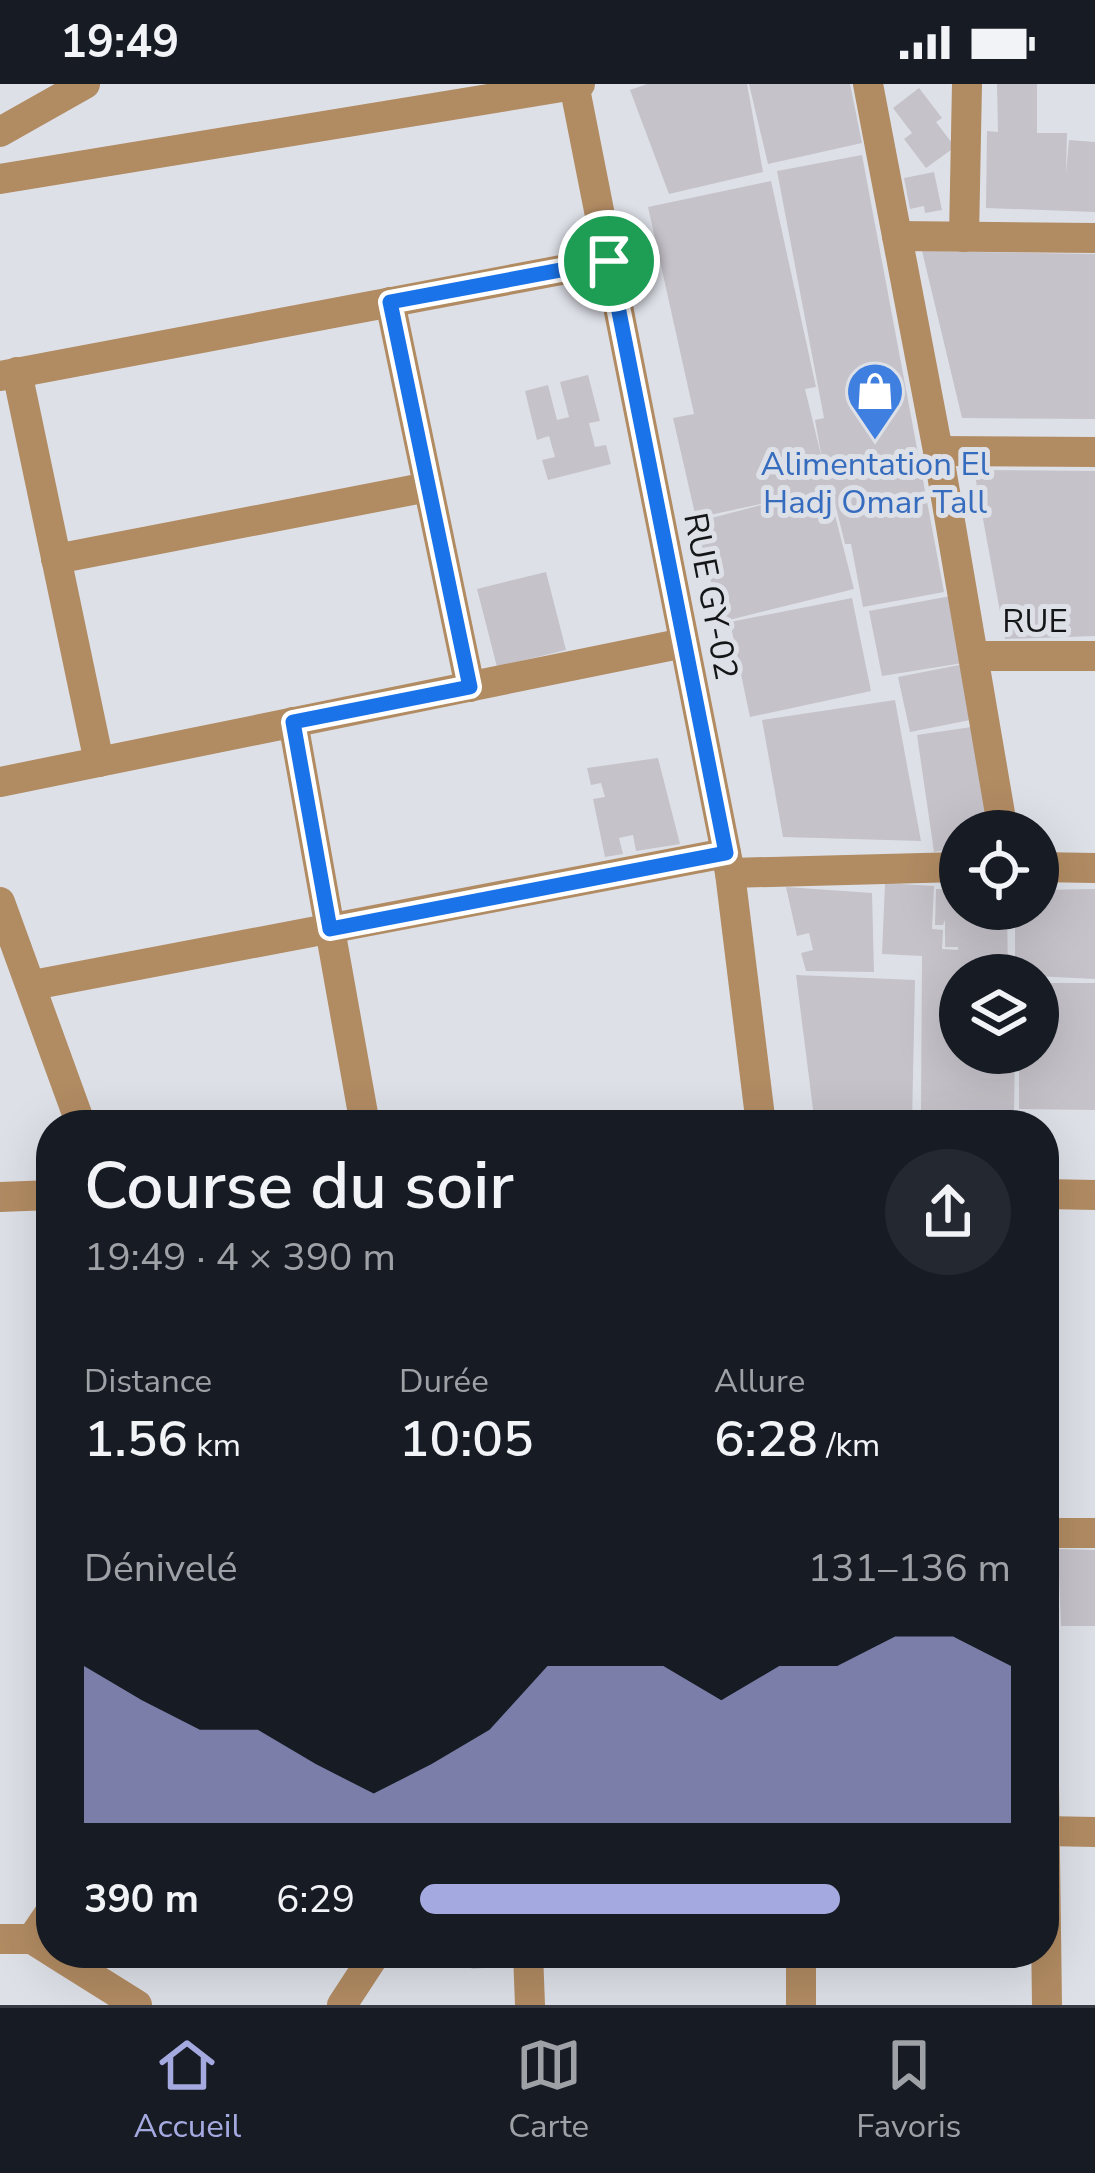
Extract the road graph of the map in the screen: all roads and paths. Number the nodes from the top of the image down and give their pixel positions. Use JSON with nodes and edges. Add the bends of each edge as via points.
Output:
{"nodes":[{"id":1,"x":85,"y":84,"type":"edge"},
{"id":2,"x":868,"y":84,"type":"edge"},
{"id":3,"x":967,"y":84,"type":"edge"},
{"id":4,"x":576,"y":85,"type":"edge"},
{"id":5,"x":0,"y":132,"type":"edge"},
{"id":6,"x":0,"y":179,"type":"edge"},
{"id":7,"x":897,"y":236,"type":"junction"},
{"id":8,"x":964,"y":237,"type":"junction"},
{"id":9,"x":1095,"y":238,"type":"edge"},
{"id":10,"x":609,"y":261,"type":"junction"},
{"id":11,"x":390,"y":302,"type":"junction"},
{"id":12,"x":9,"y":374,"type":"edge"},
{"id":13,"x":938,"y":451,"type":"junction"},
{"id":14,"x":1095,"y":452,"type":"edge"},
{"id":15,"x":428,"y":488,"type":"junction"},
{"id":16,"x":56,"y":559,"type":"junction"},
{"id":17,"x":684,"y":643,"type":"junction"},
{"id":18,"x":975,"y":656,"type":"junction"},
{"id":19,"x":1095,"y":656,"type":"edge"},
{"id":20,"x":470,"y":687,"type":"junction"},
{"id":21,"x":293,"y":722,"type":"junction"},
{"id":22,"x":98,"y":762,"type":"junction"},
{"id":23,"x":0,"y":782,"type":"edge"},
{"id":24,"x":1000,"y":810,"type":"edge"},
{"id":25,"x":728,"y":863,"type":"junction"},
{"id":26,"x":939,"y":867,"type":"edge"},
{"id":27,"x":1059,"y":867,"type":"edge"},
{"id":28,"x":1095,"y":868,"type":"edge"},
{"id":29,"x":0,"y":902,"type":"edge"},
{"id":30,"x":330,"y":929,"type":"junction"},
{"id":31,"x":33,"y":985,"type":"junction"},
{"id":32,"x":76,"y":1110,"type":"edge"},
{"id":33,"x":361,"y":1110,"type":"edge"},
{"id":34,"x":759,"y":1110,"type":"edge"},
{"id":35,"x":1059,"y":1194,"type":"edge"},
{"id":36,"x":1095,"y":1195,"type":"edge"},
{"id":37,"x":36,"y":1196,"type":"edge"},
{"id":38,"x":0,"y":1197,"type":"edge"},
{"id":39,"x":1059,"y":1533,"type":"edge"},
{"id":40,"x":1095,"y":1533,"type":"edge"},
{"id":41,"x":1059,"y":1831,"type":"edge"},
{"id":42,"x":1095,"y":1832,"type":"edge"},
{"id":43,"x":0,"y":1939,"type":"edge"},
{"id":44,"x":36,"y":1946,"type":"edge"},
{"id":45,"x":78,"y":1968,"type":"edge"},
{"id":46,"x":366,"y":1968,"type":"edge"},
{"id":47,"x":529,"y":1968,"type":"edge"},
{"id":48,"x":802,"y":1968,"type":"edge"},
{"id":49,"x":1047,"y":1968,"type":"edge"},
{"id":50,"x":137,"y":2005,"type":"edge"},
{"id":51,"x":342,"y":2005,"type":"edge"},
{"id":52,"x":530,"y":2005,"type":"edge"},
{"id":53,"x":801,"y":2005,"type":"edge"},
{"id":54,"x":1047,"y":2005,"type":"edge"}],
"edges":[{"from":1,"to":5,"type":"street"},
{"from":2,"to":7,"type":"street"},
{"from":3,"to":8,"type":"street"},
{"from":4,"to":6,"type":"street"},
{"from":4,"to":10,"type":"street","name":"RUE GY-02"},
{"from":7,"to":8,"type":"street"},
{"from":7,"to":13,"type":"street"},
{"from":8,"to":9,"type":"street"},
{"from":10,"to":11,"type":"street"},
{"from":10,"to":17,"type":"street","name":"RUE GY-02"},
{"from":11,"to":12,"type":"street"},
{"from":11,"to":15,"type":"street"},
{"from":12,"to":16,"type":"street"},
{"from":13,"to":14,"type":"street"},
{"from":13,"to":18,"type":"street"},
{"from":15,"to":16,"type":"street"},
{"from":15,"to":20,"type":"street"},
{"from":16,"to":22,"type":"street"},
{"from":17,"to":20,"type":"street"},
{"from":17,"to":25,"type":"street","name":"RUE GY-02"},
{"from":18,"to":19,"type":"street","name":"RUE"},
{"from":18,"to":24,"type":"street"},
{"from":20,"to":21,"type":"street"},
{"from":21,"to":22,"type":"street"},
{"from":21,"to":30,"type":"street"},
{"from":22,"to":23,"type":"street"},
{"from":25,"to":26,"type":"street"},
{"from":25,"to":30,"type":"street"},
{"from":25,"to":34,"type":"street","name":"RUE GY-02"},
{"from":27,"to":28,"type":"street"},
{"from":29,"to":31,"type":"street"},
{"from":30,"to":31,"type":"street"},
{"from":30,"to":33,"type":"street"},
{"from":31,"to":32,"type":"street"},
{"from":35,"to":36,"type":"street"},
{"from":37,"to":38,"type":"street"},
{"from":39,"to":40,"type":"street"},
{"from":41,"to":42,"type":"street"},
{"from":43,"to":44,"type":"street"},
{"from":45,"to":50,"type":"street"},
{"from":46,"to":51,"type":"street"},
{"from":47,"to":52,"type":"street"},
{"from":48,"to":53,"type":"street"},
{"from":49,"to":54,"type":"street"}]}
